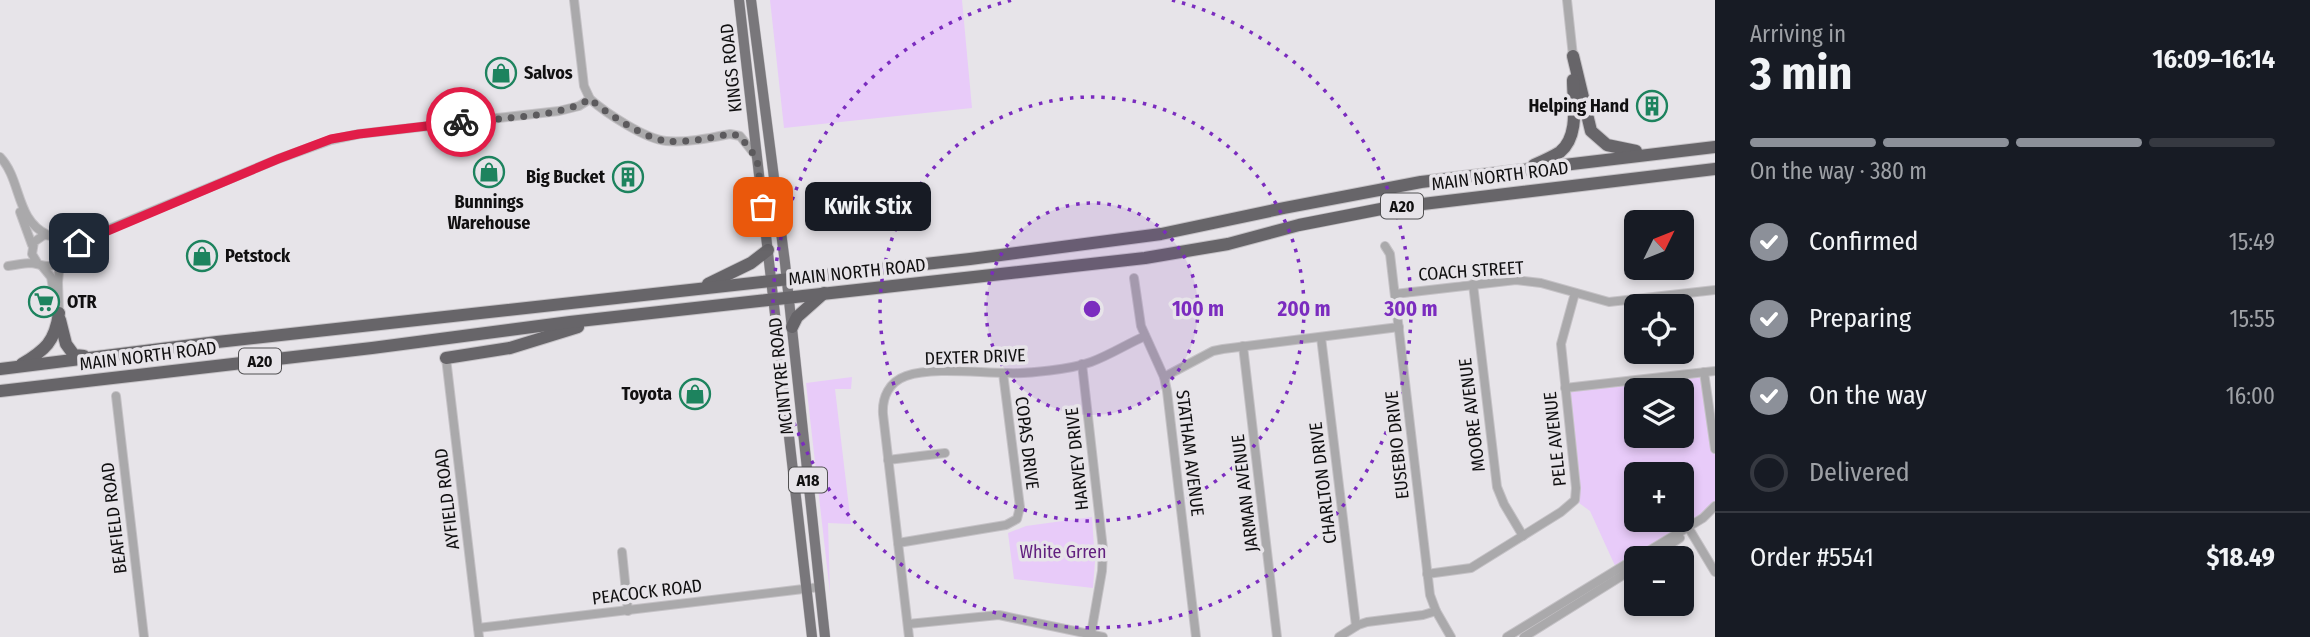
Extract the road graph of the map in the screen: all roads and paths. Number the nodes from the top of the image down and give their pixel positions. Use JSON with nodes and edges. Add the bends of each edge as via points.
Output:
{"nodes":[{"id":1,"x":574,"y":0,"type":"edge"},
{"id":2,"x":739,"y":0,"type":"edge"},
{"id":3,"x":751,"y":0,"type":"edge"},
{"id":4,"x":1567,"y":0,"type":"edge"},
{"id":5,"x":1573,"y":56,"type":"junction"},
{"id":6,"x":590,"y":99,"type":"junction"},
{"id":7,"x":1715,"y":147,"type":"edge"},
{"id":8,"x":1654,"y":153,"type":"junction"},
{"id":9,"x":0,"y":157,"type":"edge"},
{"id":10,"x":757,"y":159,"type":"junction"},
{"id":11,"x":1526,"y":169,"type":"junction"},
{"id":12,"x":1715,"y":169,"type":"edge"},
{"id":13,"x":19,"y":202,"type":"junction"},
{"id":14,"x":99,"y":233,"type":"junction"},
{"id":15,"x":53,"y":237,"type":"junction"},
{"id":16,"x":1385,"y":246,"type":"dead end"},
{"id":17,"x":32,"y":247,"type":"junction"},
{"id":18,"x":768,"y":250,"type":"junction"},
{"id":19,"x":61,"y":259,"type":"junction"},
{"id":20,"x":40,"y":265,"type":"junction"},
{"id":21,"x":1134,"y":278,"type":"dead end"},
{"id":22,"x":786,"y":279,"type":"junction"},
{"id":23,"x":771,"y":281,"type":"junction"},
{"id":24,"x":1473,"y":284,"type":"junction"},
{"id":25,"x":698,"y":288,"type":"junction"},
{"id":26,"x":1715,"y":290,"type":"edge"},
{"id":27,"x":824,"y":293,"type":"junction"},
{"id":28,"x":1574,"y":293,"type":"junction"},
{"id":29,"x":1395,"y":294,"type":"junction"},
{"id":30,"x":788,"y":297,"type":"junction"},
{"id":31,"x":773,"y":299,"type":"junction"},
{"id":32,"x":59,"y":311,"type":"junction"},
{"id":33,"x":602,"y":318,"type":"junction"},
{"id":34,"x":792,"y":327,"type":"junction"},
{"id":35,"x":1399,"y":327,"type":"junction"},
{"id":36,"x":1144,"y":336,"type":"junction"},
{"id":37,"x":1321,"y":337,"type":"junction"},
{"id":38,"x":1242,"y":346,"type":"junction"},
{"id":39,"x":88,"y":357,"type":"junction"},
{"id":40,"x":446,"y":358,"type":"joint"},
{"id":41,"x":1083,"y":364,"type":"junction"},
{"id":42,"x":18,"y":366,"type":"junction"},
{"id":43,"x":0,"y":369,"type":"edge"},
{"id":44,"x":1715,"y":370,"type":"edge"},
{"id":45,"x":1704,"y":372,"type":"junction"},
{"id":46,"x":1003,"y":373,"type":"junction"},
{"id":47,"x":1164,"y":377,"type":"junction"},
{"id":48,"x":1565,"y":388,"type":"junction"},
{"id":49,"x":0,"y":391,"type":"edge"},
{"id":50,"x":116,"y":396,"type":"dead end"},
{"id":51,"x":802,"y":416,"type":"junction"},
{"id":52,"x":790,"y":446,"type":"junction"},
{"id":53,"x":1715,"y":449,"type":"edge"},
{"id":54,"x":946,"y":453,"type":"dead end"},
{"id":55,"x":888,"y":460,"type":"junction"},
{"id":56,"x":1715,"y":506,"type":"edge"},
{"id":57,"x":1715,"y":517,"type":"edge"},
{"id":58,"x":1694,"y":525,"type":"edge"},
{"id":59,"x":1694,"y":526,"type":"edge"},
{"id":60,"x":1684,"y":532,"type":"edge"},
{"id":61,"x":1685,"y":532,"type":"edge"},
{"id":62,"x":1691,"y":532,"type":"edge"},
{"id":63,"x":1523,"y":536,"type":"junction"},
{"id":64,"x":898,"y":543,"type":"junction"},
{"id":65,"x":1658,"y":546,"type":"edge"},
{"id":66,"x":1666,"y":546,"type":"edge"},
{"id":67,"x":622,"y":552,"type":"dead end"},
{"id":68,"x":1624,"y":565,"type":"edge"},
{"id":69,"x":1715,"y":572,"type":"edge"},
{"id":70,"x":1624,"y":574,"type":"edge"},
{"id":71,"x":1427,"y":575,"type":"junction"},
{"id":72,"x":820,"y":587,"type":"junction"},
{"id":73,"x":806,"y":588,"type":"junction"},
{"id":74,"x":628,"y":611,"type":"junction"},
{"id":75,"x":1436,"y":611,"type":"junction"},
{"id":76,"x":908,"y":624,"type":"junction"},
{"id":77,"x":1356,"y":626,"type":"junction"},
{"id":78,"x":478,"y":633,"type":"edge"},
{"id":79,"x":1091,"y":634,"type":"junction"},
{"id":80,"x":144,"y":637,"type":"edge"},
{"id":81,"x":812,"y":637,"type":"edge"},
{"id":82,"x":825,"y":637,"type":"edge"},
{"id":83,"x":909,"y":637,"type":"edge"},
{"id":84,"x":1103,"y":637,"type":"edge"},
{"id":85,"x":1196,"y":637,"type":"edge"},
{"id":86,"x":1277,"y":637,"type":"edge"},
{"id":87,"x":1339,"y":637,"type":"edge"},
{"id":88,"x":1451,"y":637,"type":"edge"},
{"id":89,"x":1507,"y":637,"type":"edge"},
{"id":90,"x":1524,"y":637,"type":"edge"}],
"edges":[{"from":1,"to":6,"type":"street","via":[[584,86]]},
{"from":2,"to":10,"type":"main road","name":"KINGS ROAD","number":"A18"},
{"from":3,"to":22,"type":"main road","name":"KINGS ROAD","number":"A18"},
{"from":4,"to":5,"type":"street"},
{"from":5,"to":8,"type":"highway","via":[[1594,134],[1612,147]]},
{"from":5,"to":11,"type":"highway","via":[[1571,136],[1562,150]]},
{"from":6,"to":10,"type":"street","via":[[664,141],[740,136]]},
{"from":6,"to":14,"type":"street","via":[[559,111],[331,139]]},
{"from":7,"to":8,"type":"highway","name":"MAIN NORTH ROAD","number":"A20"},
{"from":8,"to":11,"type":"highway","name":"MAIN NORTH ROAD","number":"A20"},
{"from":9,"to":13,"type":"street"},
{"from":10,"to":18,"type":"main road","name":"KINGS ROAD","number":"A18"},
{"from":11,"to":22,"type":"highway","name":"MAIN NORTH ROAD","number":"A20","via":[[1372,190],[1161,234]]},
{"from":12,"to":27,"type":"highway","name":"MAIN NORTH ROAD","number":"A20","via":[[1381,209],[1145,258]]},
{"from":13,"to":15,"type":"street","via":[[31,223]]},
{"from":13,"to":17,"type":"street"},
{"from":14,"to":15,"type":"street"},
{"from":14,"to":19,"type":"street","via":[[71,247]]},
{"from":15,"to":17,"type":"street","via":[[40,236]]},
{"from":15,"to":19,"type":"street","via":[[62,245]]},
{"from":16,"to":29,"type":"street","name":"EUSEBIO DRIVE"},
{"from":17,"to":20,"type":"street","via":[[33,258]]},
{"from":17,"to":20,"type":"street","via":[[8,266]]},
{"from":18,"to":23,"type":"main road","name":"KINGS ROAD","number":"A18"},
{"from":18,"to":25,"type":"highway"},
{"from":19,"to":20,"type":"street","via":[[50,267]]},
{"from":19,"to":32,"type":"street"},
{"from":20,"to":32,"type":"street","via":[[51,277]]},
{"from":21,"to":36,"type":"street","name":"STATHAM AVENUE"},
{"from":22,"to":23,"type":"highway","name":"MAIN NORTH ROAD","number":"A20"},
{"from":22,"to":30,"type":"main road","name":"MCINTYRE ROAD","number":"A18"},
{"from":23,"to":25,"type":"highway","name":"MAIN NORTH ROAD","number":"A20"},
{"from":23,"to":31,"type":"main road","name":"KINGS ROAD","number":"A18"},
{"from":24,"to":28,"type":"street","name":"COACH STREET","via":[[1516,280]]},
{"from":24,"to":29,"type":"street","name":"COACH STREET"},
{"from":24,"to":63,"type":"street","name":"MOORE AVENUE","via":[[1497,487]]},
{"from":25,"to":39,"type":"highway","name":"MAIN NORTH ROAD","number":"A20"},
{"from":26,"to":28,"type":"street","name":"COACH STREET","via":[[1609,302]]},
{"from":27,"to":30,"type":"highway","name":"MAIN NORTH ROAD","number":"A20"},
{"from":27,"to":34,"type":"highway"},
{"from":28,"to":48,"type":"street","name":"PELE AVENUE","via":[[1561,344]]},
{"from":29,"to":35,"type":"street","name":"EUSEBIO DRIVE"},
{"from":30,"to":31,"type":"highway","name":"MAIN NORTH ROAD","number":"A20"},
{"from":30,"to":34,"type":"main road","name":"MCINTYRE ROAD","number":"A18"},
{"from":31,"to":33,"type":"highway","name":"MAIN NORTH ROAD","number":"A20"},
{"from":31,"to":52,"type":"main road","name":"MCINTYRE ROAD","number":"A18"},
{"from":32,"to":39,"type":"highway","via":[[66,344],[74,355]]},
{"from":32,"to":42,"type":"highway","via":[[51,342]]},
{"from":33,"to":40,"type":"highway","via":[[520,345]]},
{"from":33,"to":49,"type":"highway","name":"MAIN NORTH ROAD","number":"A20"},
{"from":34,"to":51,"type":"main road","name":"MCINTYRE ROAD","number":"A18"},
{"from":35,"to":37,"type":"street"},
{"from":35,"to":71,"type":"street","name":"EUSEBIO DRIVE"},
{"from":36,"to":41,"type":"street","name":"DEXTER DRIVE"},
{"from":36,"to":47,"type":"street","name":"STATHAM AVENUE"},
{"from":37,"to":38,"type":"street"},
{"from":37,"to":77,"type":"street","name":"CHARLTON DRIVE"},
{"from":38,"to":47,"type":"street","via":[[1213,351]]},
{"from":38,"to":86,"type":"street","name":"JARMAN AVENUE"},
{"from":39,"to":42,"type":"highway","name":"MAIN NORTH ROAD","number":"A20"},
{"from":40,"to":78,"type":"street","name":"AYFIELD ROAD"},
{"from":41,"to":46,"type":"street","name":"DEXTER DRIVE"},
{"from":41,"to":79,"type":"street","name":"HARVEY DRIVE","via":[[1103,550]]},
{"from":42,"to":43,"type":"highway","name":"MAIN NORTH ROAD","number":"A20"},
{"from":44,"to":45,"type":"street"},
{"from":45,"to":48,"type":"street"},
{"from":45,"to":53,"type":"street"},
{"from":46,"to":55,"type":"street","name":"DEXTER DRIVE","via":[[915,374],[893,383],[882,407]]},
{"from":46,"to":64,"type":"street","name":"COPAS DRIVE","via":[[1020,511],[1017,519],[1006,525]]},
{"from":47,"to":85,"type":"street","name":"STATHAM AVENUE"},
{"from":48,"to":63,"type":"street","name":"PELE AVENUE","via":[[1576,497]]},
{"from":50,"to":80,"type":"street","name":"BEAFIELD ROAD"},
{"from":51,"to":52,"type":"main road","via":[[798,443]]},
{"from":51,"to":72,"type":"main road","name":"MCINTYRE ROAD","number":"A18"},
{"from":52,"to":73,"type":"main road","name":"MCINTYRE ROAD","number":"A18"},
{"from":54,"to":55,"type":"street"},
{"from":55,"to":64,"type":"street","name":"DEXTER DRIVE"},
{"from":56,"to":58,"type":"street"},
{"from":57,"to":59,"type":"street"},
{"from":60,"to":65,"type":"street"},
{"from":61,"to":66,"type":"street"},
{"from":62,"to":69,"type":"street"},
{"from":63,"to":71,"type":"street","name":"PELE AVENUE","via":[[1471,568]]},
{"from":64,"to":76,"type":"street","name":"DEXTER DRIVE"},
{"from":67,"to":74,"type":"street"},
{"from":68,"to":89,"type":"street"},
{"from":70,"to":90,"type":"street"},
{"from":71,"to":75,"type":"street","name":"EUSEBIO DRIVE"},
{"from":72,"to":73,"type":"street","name":"PEACOCK ROAD"},
{"from":72,"to":82,"type":"main road","name":"MCINTYRE ROAD","number":"A18"},
{"from":73,"to":74,"type":"street","name":"PEACOCK ROAD"},
{"from":73,"to":81,"type":"main road","name":"MCINTYRE ROAD","number":"A18"},
{"from":74,"to":78,"type":"street","name":"PEACOCK ROAD"},
{"from":75,"to":77,"type":"street"},
{"from":75,"to":88,"type":"street","name":"EUSEBIO DRIVE"},
{"from":76,"to":79,"type":"street","via":[[999,615]]},
{"from":76,"to":83,"type":"street","name":"DEXTER DRIVE"},
{"from":77,"to":87,"type":"street"},
{"from":79,"to":84,"type":"street"}]}
